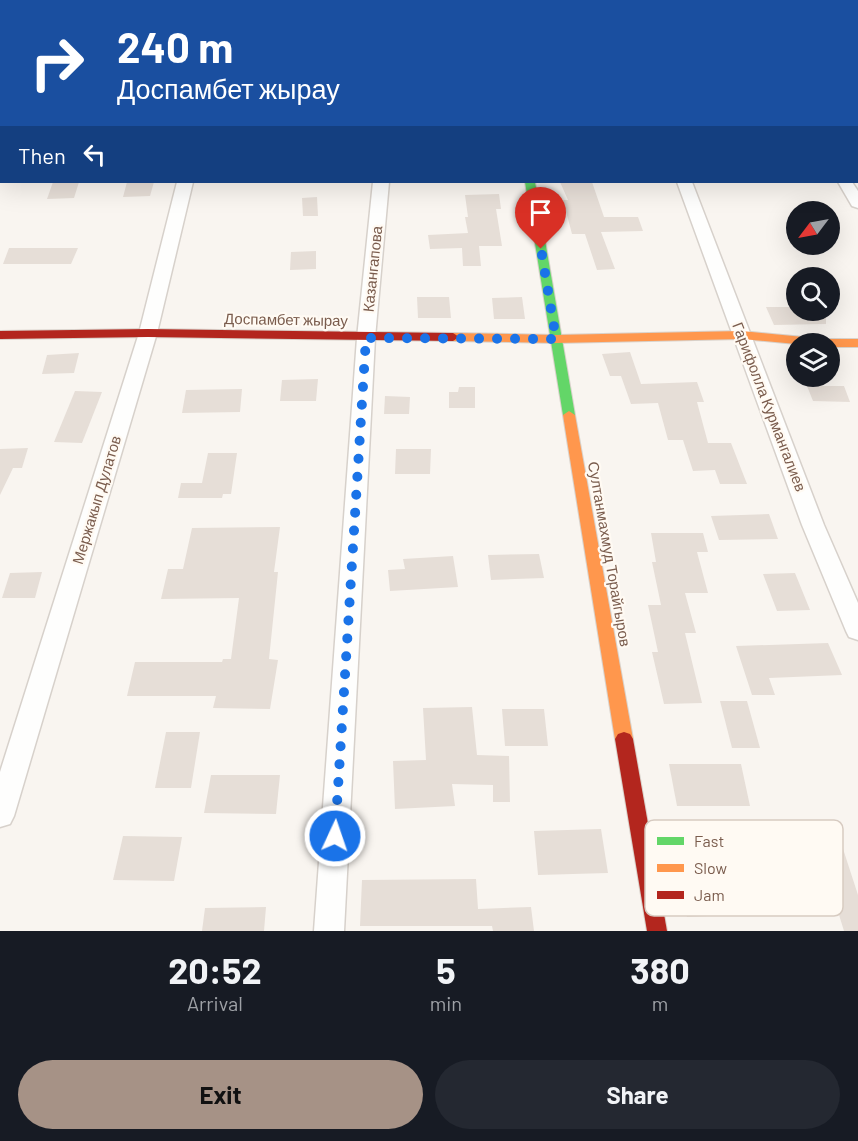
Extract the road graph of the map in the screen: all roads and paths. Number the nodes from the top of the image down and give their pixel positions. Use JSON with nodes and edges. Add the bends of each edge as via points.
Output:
{"nodes":[{"id":1,"x":185,"y":183,"type":"edge"},
{"id":2,"x":381,"y":183,"type":"edge"},
{"id":3,"x":530,"y":183,"type":"edge"},
{"id":4,"x":684,"y":183,"type":"edge"},
{"id":5,"x":846,"y":183,"type":"edge"},
{"id":6,"x":858,"y":203,"type":"edge"},
{"id":7,"x":148,"y":333,"type":"junction"},
{"id":8,"x":0,"y":335,"type":"edge"},
{"id":9,"x":742,"y":335,"type":"junction"},
{"id":10,"x":366,"y":338,"type":"junction"},
{"id":11,"x":556,"y":339,"type":"junction"},
{"id":12,"x":858,"y":343,"type":"edge"},
{"id":13,"x":858,"y":631,"type":"edge"},
{"id":14,"x":0,"y":816,"type":"edge"},
{"id":15,"x":645,"y":861,"type":"edge"},
{"id":16,"x":654,"y":916,"type":"edge"},
{"id":17,"x":329,"y":931,"type":"edge"},
{"id":18,"x":657,"y":931,"type":"edge"}],
"edges":[{"from":1,"to":7,"type":"street","name":"Мержакып Дулатов"},
{"from":2,"to":10,"type":"street","name":"Казангапова"},
{"from":3,"to":11,"type":"street","name":"Султанмахмуд Торайгыров"},
{"from":4,"to":9,"type":"street","name":"Гарифолла Курмангалиев"},
{"from":5,"to":6,"type":"street"},
{"from":7,"to":8,"type":"street","name":"Доспамбет жырау"},
{"from":7,"to":10,"type":"street","name":"Доспамбет жырау"},
{"from":7,"to":14,"type":"street","name":"Мержакып Дулатов"},
{"from":9,"to":11,"type":"street","name":"Доспамбет жырау"},
{"from":9,"to":12,"type":"street","name":"Доспамбет жырау"},
{"from":9,"to":13,"type":"street","name":"Гарифолла Курмангалиев","via":[[813,525]]},
{"from":10,"to":11,"type":"street","name":"Доспамбет жырау"},
{"from":10,"to":17,"type":"street","name":"Казангапова"},
{"from":11,"to":15,"type":"street","name":"Султанмахмуд Торайгыров"},
{"from":16,"to":18,"type":"street","name":"Султанмахмуд Торайгыров"}]}
